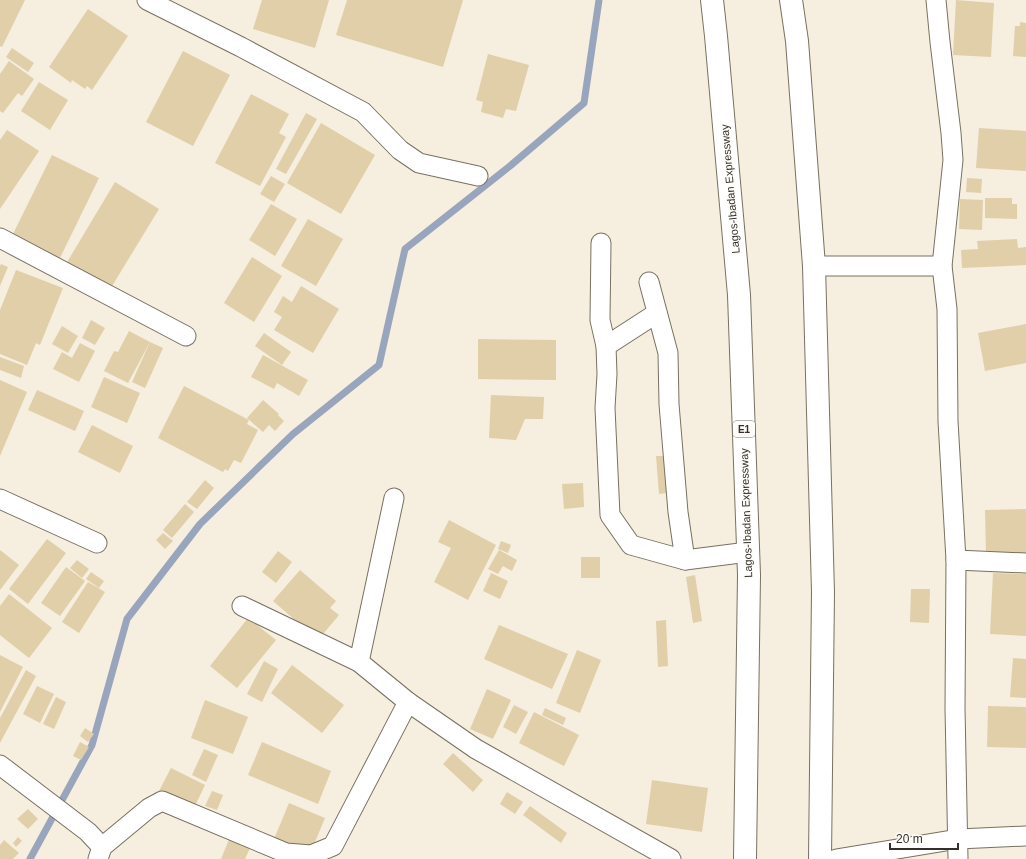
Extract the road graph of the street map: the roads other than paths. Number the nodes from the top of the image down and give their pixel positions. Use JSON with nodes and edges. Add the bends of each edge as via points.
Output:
{"nodes":[{"id":1,"x":147,"y":0,"type":"edge"},
{"id":2,"x":712,"y":0,"type":"edge"},
{"id":3,"x":791,"y":0,"type":"edge"},
{"id":4,"x":936,"y":0,"type":"edge"},
{"id":5,"x":478,"y":176,"type":"dead end"},
{"id":6,"x":0,"y":238,"type":"edge"},
{"id":7,"x":600,"y":243,"type":"dead end"},
{"id":8,"x":814,"y":266,"type":"junction"},
{"id":9,"x":942,"y":266,"type":"junction"},
{"id":10,"x":649,"y":282,"type":"dead end"},
{"id":11,"x":657,"y":313,"type":"junction"},
{"id":12,"x":186,"y":336,"type":"dead end"},
{"id":13,"x":606,"y":346,"type":"junction"},
{"id":14,"x":394,"y":498,"type":"dead end"},
{"id":15,"x":0,"y":499,"type":"edge"},
{"id":16,"x":97,"y":543,"type":"dead end"},
{"id":17,"x":748,"y":552,"type":"junction"},
{"id":18,"x":684,"y":560,"type":"junction"},
{"id":19,"x":956,"y":560,"type":"junction"},
{"id":20,"x":1026,"y":563,"type":"edge"},
{"id":21,"x":242,"y":606,"type":"dead end"},
{"id":22,"x":359,"y":662,"type":"junction"},
{"id":23,"x":408,"y":702,"type":"junction"},
{"id":24,"x":0,"y":765,"type":"edge"},
{"id":25,"x":1026,"y":836,"type":"edge"},
{"id":26,"x":958,"y":839,"type":"junction"},
{"id":27,"x":100,"y":853,"type":"edge"},
{"id":28,"x":671,"y":859,"type":"edge"},
{"id":29,"x":745,"y":859,"type":"edge"},
{"id":30,"x":820,"y":859,"type":"edge"},
{"id":31,"x":836,"y":859,"type":"edge"},
{"id":32,"x":958,"y":859,"type":"edge"}],
"edges":[{"from":1,"to":5,"type":"street","via":[[363,112],[400,150],[419,163]]},
{"from":2,"to":17,"type":"highway","name":"Lagos-Ibadan Expressway","number":"E1","via":[[739,295]]},
{"from":3,"to":8,"type":"highway"},
{"from":4,"to":9,"type":"street","via":[[953,160]]},
{"from":6,"to":12,"type":"street"},
{"from":7,"to":13,"type":"street","via":[[600,320]]},
{"from":8,"to":9,"type":"street"},
{"from":8,"to":30,"type":"highway","via":[[823,592]]},
{"from":9,"to":19,"type":"street","via":[[947,309],[948,421]]},
{"from":10,"to":11,"type":"street"},
{"from":11,"to":13,"type":"street"},
{"from":11,"to":18,"type":"street","via":[[668,353],[669,404]]},
{"from":13,"to":18,"type":"street","via":[[605,408],[610,515],[630,545]]},
{"from":14,"to":22,"type":"street"},
{"from":15,"to":16,"type":"street"},
{"from":17,"to":18,"type":"street"},
{"from":17,"to":29,"type":"highway","name":"Lagos-Ibadan Expressway","number":"E1"},
{"from":19,"to":20,"type":"street"},
{"from":19,"to":26,"type":"street","via":[[955,708]]},
{"from":21,"to":22,"type":"street"},
{"from":22,"to":23,"type":"street"},
{"from":23,"to":27,"type":"street","via":[[333,846],[311,855],[286,853],[162,801],[149,808]]},
{"from":23,"to":28,"type":"street","via":[[476,749]]},
{"from":24,"to":27,"type":"street","via":[[81,826]]},
{"from":25,"to":26,"type":"street"},
{"from":26,"to":31,"type":"street"},
{"from":26,"to":32,"type":"street"}]}
